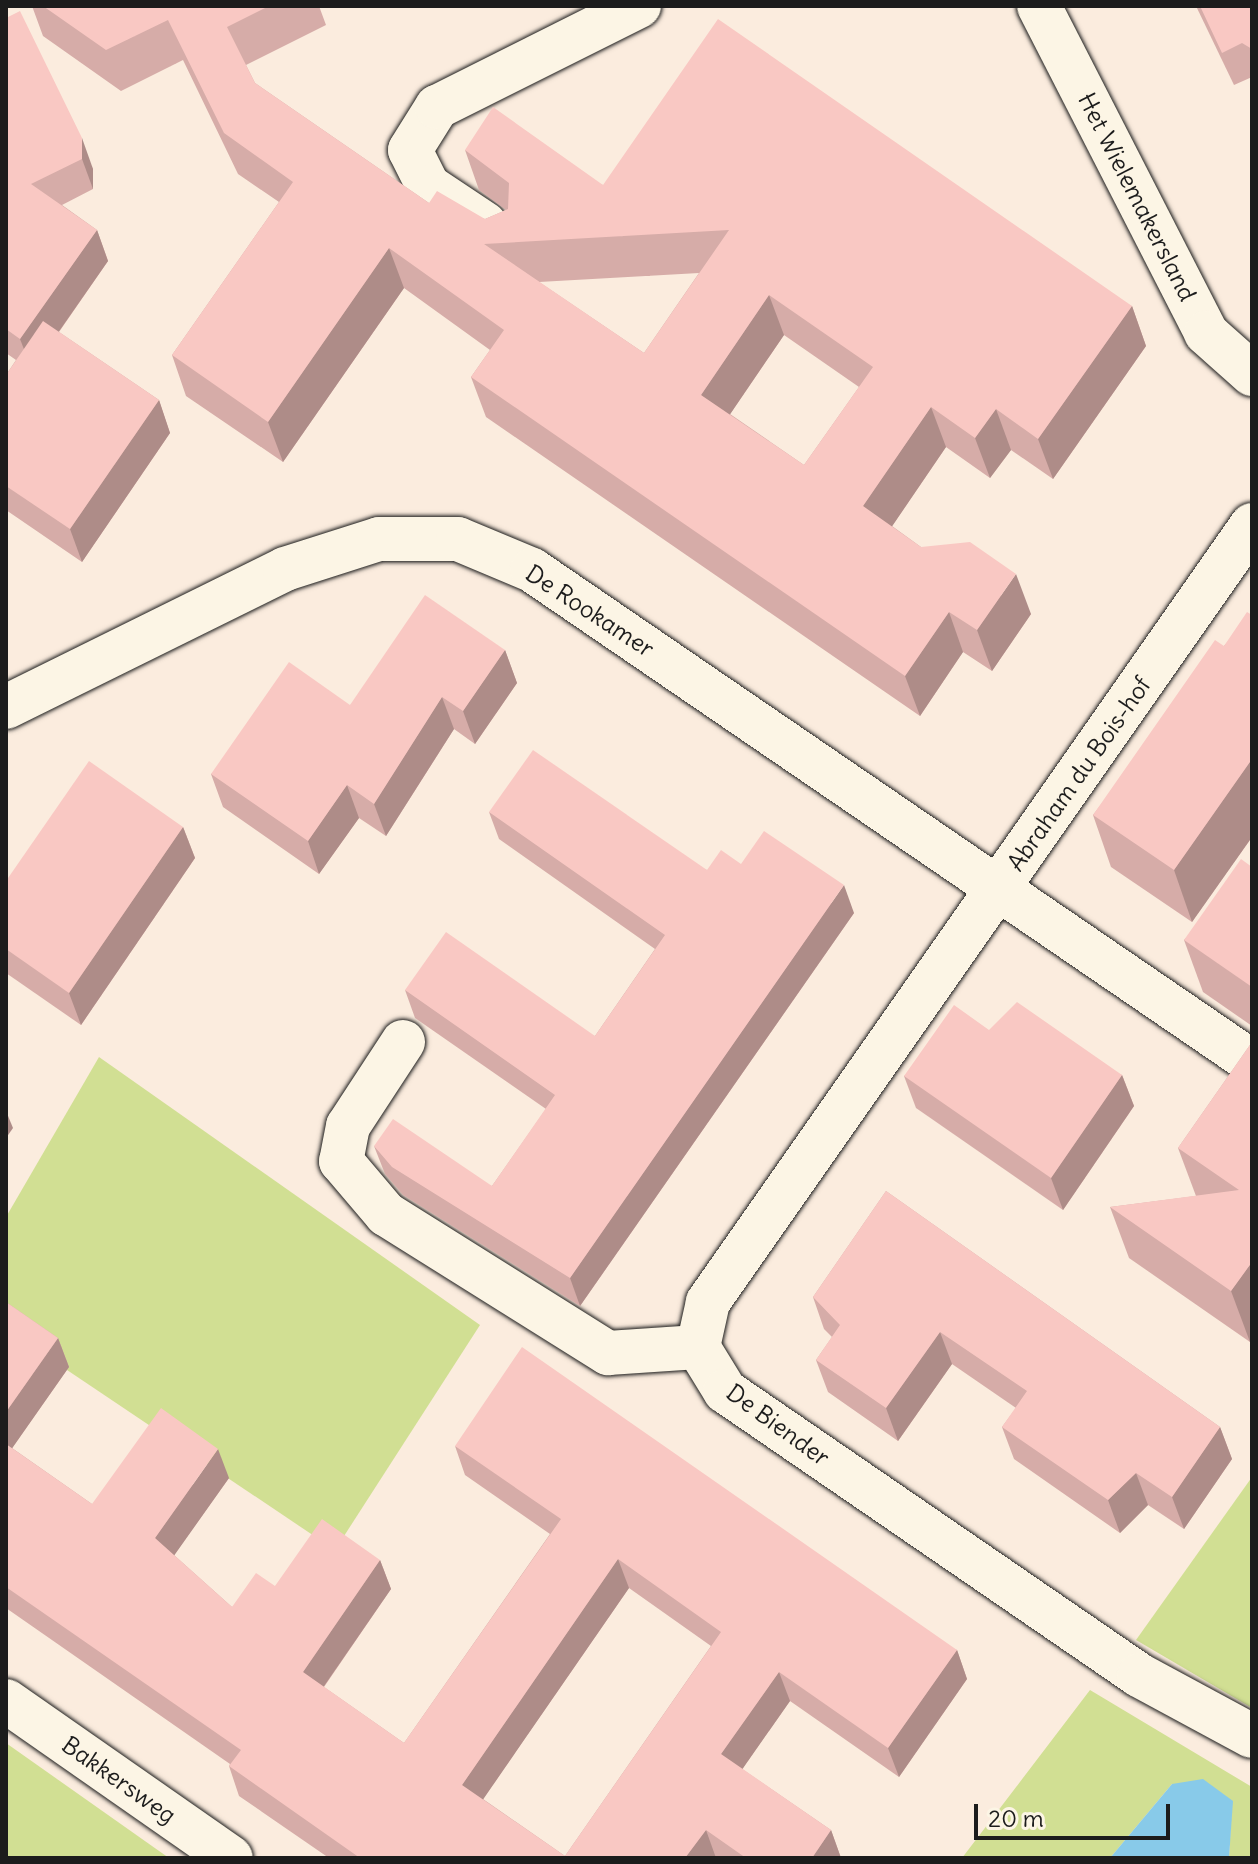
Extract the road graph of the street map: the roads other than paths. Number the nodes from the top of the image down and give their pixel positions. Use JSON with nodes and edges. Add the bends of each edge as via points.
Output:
{"nodes":[{"id":1,"x":639,"y":6,"type":"edge"},
{"id":2,"x":1039,"y":6,"type":"edge"},
{"id":3,"x":502,"y":235,"type":"edge"},
{"id":4,"x":1252,"y":374,"type":"edge"},
{"id":5,"x":1252,"y":525,"type":"edge"},
{"id":6,"x":6,"y":707,"type":"edge"},
{"id":7,"x":999,"y":890,"type":"junction"},
{"id":8,"x":403,"y":1042,"type":"dead end"},
{"id":9,"x":1252,"y":1062,"type":"edge"},
{"id":10,"x":698,"y":1347,"type":"junction"},
{"id":11,"x":6,"y":1701,"type":"edge"},
{"id":12,"x":1252,"y":1736,"type":"edge"},
{"id":13,"x":231,"y":1858,"type":"edge"}],
"edges":[{"from":1,"to":3,"type":"street","via":[[437,107],[410,150],[428,186]]},
{"from":2,"to":4,"type":"street","name":"Het Wielemakersland","via":[[1206,333]]},
{"from":5,"to":7,"type":"street","name":"Abraham du Bois-hof"},
{"from":6,"to":7,"type":"street","name":"De Rookamer","via":[[285,569],[379,539],[458,539],[532,570]]},
{"from":7,"to":9,"type":"street","name":"Abraham du Bois-hof"},
{"from":7,"to":10,"type":"street","via":[[708,1302]]},
{"from":8,"to":10,"type":"street","via":[[348,1126],[341,1161],[386,1214],[608,1353]]},
{"from":10,"to":12,"type":"street","name":"De Biender","via":[[725,1391],[1139,1675]]},
{"from":11,"to":13,"type":"street","name":"Bakkersweg"}]}
